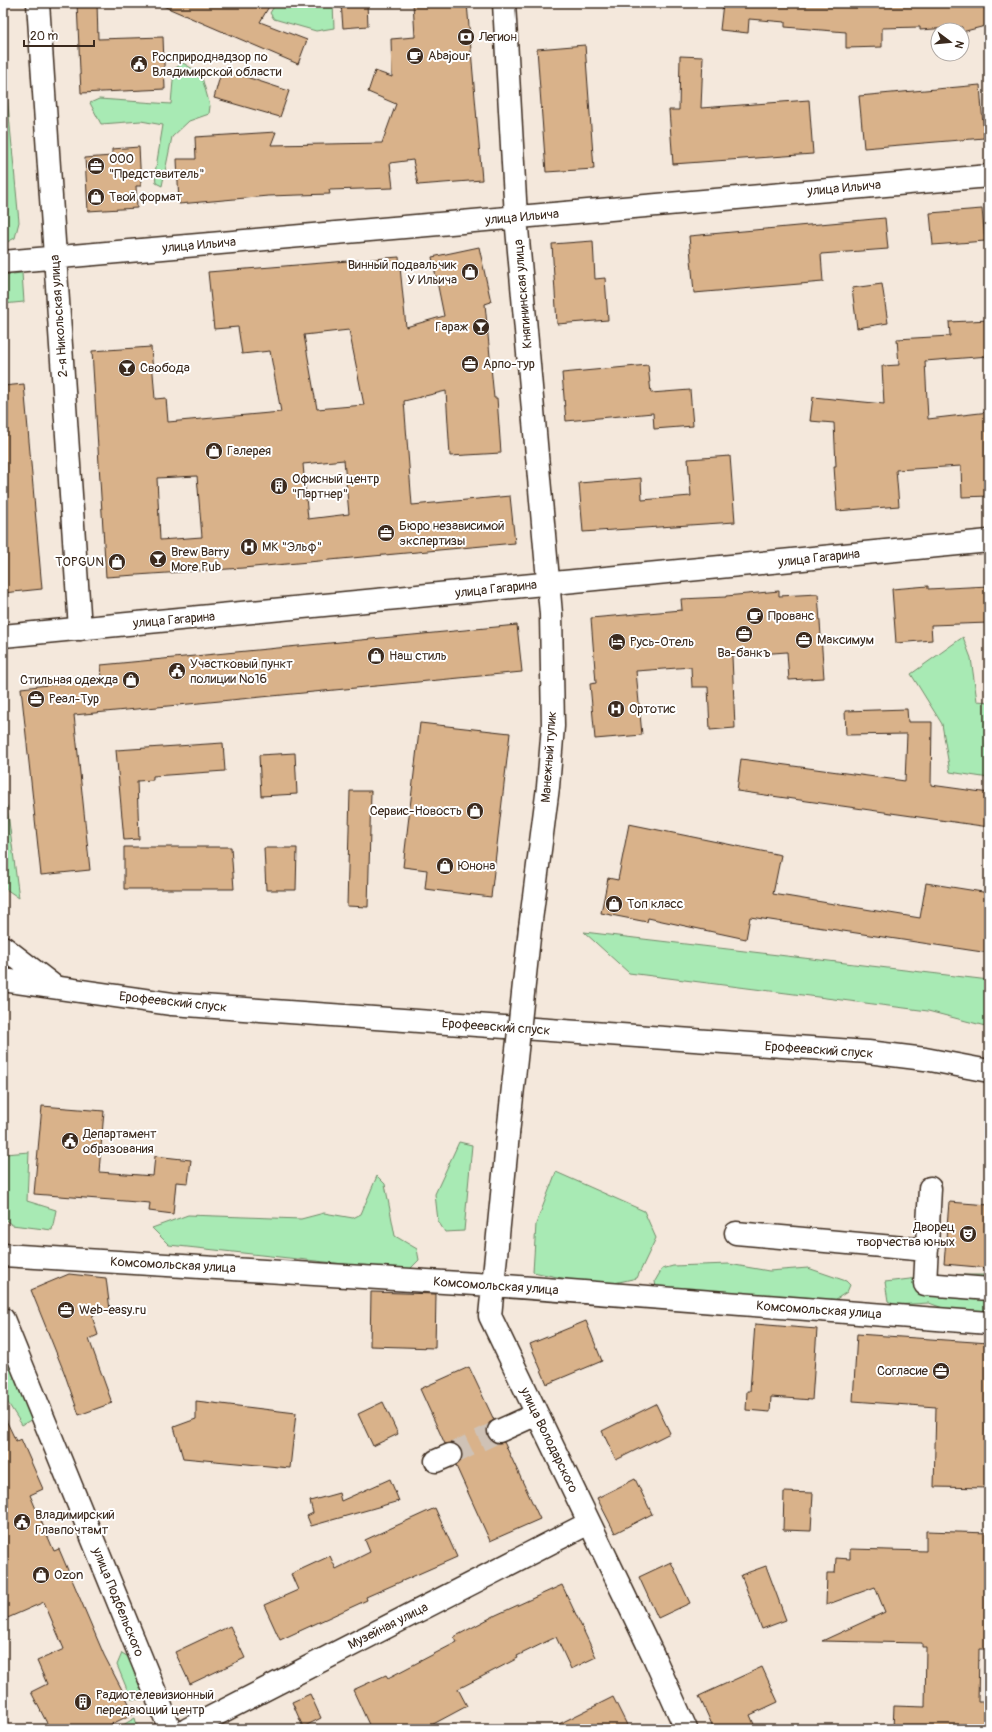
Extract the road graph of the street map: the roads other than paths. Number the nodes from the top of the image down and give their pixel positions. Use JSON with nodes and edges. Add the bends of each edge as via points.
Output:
{"nodes":[{"id":1,"x":38,"y":3,"type":"edge"},
{"id":2,"x":504,"y":3,"type":"edge"},
{"id":3,"x":989,"y":176,"type":"edge"},
{"id":4,"x":516,"y":217,"type":"junction"},
{"id":5,"x":54,"y":256,"type":"junction"},
{"id":6,"x":3,"y":262,"type":"edge"},
{"id":7,"x":989,"y":541,"type":"edge"},
{"id":8,"x":549,"y":584,"type":"junction"},
{"id":9,"x":80,"y":629,"type":"junction"},
{"id":10,"x":3,"y":636,"type":"edge"},
{"id":11,"x":3,"y":947,"type":"edge"},
{"id":12,"x":3,"y":980,"type":"edge"},
{"id":13,"x":57,"y":988,"type":"junction"},
{"id":14,"x":989,"y":1071,"type":"edge"},
{"id":15,"x":508,"y":1134,"type":"joint"},
{"id":16,"x":930,"y":1188,"type":"dead end"},
{"id":17,"x":736,"y":1233,"type":"dead end"},
{"id":18,"x":927,"y":1250,"type":"junction"},
{"id":19,"x":3,"y":1255,"type":"edge"},
{"id":20,"x":492,"y":1285,"type":"junction"},
{"id":21,"x":989,"y":1289,"type":"edge"},
{"id":22,"x":3,"y":1320,"type":"edge"},
{"id":23,"x":989,"y":1323,"type":"edge"},
{"id":24,"x":536,"y":1414,"type":"junction"},
{"id":25,"x":499,"y":1431,"type":"tunnel mouth"},
{"id":26,"x":589,"y":1523,"type":"junction"},
{"id":27,"x":170,"y":1729,"type":"edge"},
{"id":28,"x":188,"y":1729,"type":"edge"},
{"id":29,"x":686,"y":1729,"type":"edge"}],
"edges":[{"from":1,"to":5,"type":"street","name":"2-я Никольская улица"},
{"from":2,"to":4,"type":"street","name":"Княгининская улица"},
{"from":3,"to":4,"type":"street","name":"улица Ильича"},
{"from":4,"to":5,"type":"street","name":"улица Ильича"},
{"from":4,"to":8,"type":"street","name":"Княгининская улица"},
{"from":5,"to":6,"type":"street","name":"улица Ильича"},
{"from":5,"to":9,"type":"street","name":"2-я Никольская улица"},
{"from":7,"to":8,"type":"street","name":"улица Гагарина"},
{"from":8,"to":9,"type":"street","name":"улица Гагарина"},
{"from":8,"to":15,"type":"street","name":"Манежный тупик","bridge":true,"via":[[553,726]]},
{"from":9,"to":10,"type":"street","name":"улица Гагарина"},
{"from":11,"to":13,"type":"street"},
{"from":12,"to":13,"type":"street","name":"Ерофеевский спуск"},
{"from":13,"to":14,"type":"street","name":"Ерофеевский спуск","via":[[172,1004],[868,1052]]},
{"from":15,"to":20,"type":"street","name":"улица Володарского"},
{"from":16,"to":18,"type":"street"},
{"from":17,"to":18,"type":"street"},
{"from":18,"to":21,"type":"street","via":[[925,1284]]},
{"from":19,"to":20,"type":"street","name":"Комсомольская улица"},
{"from":20,"to":23,"type":"street","name":"Комсомольская улица"},
{"from":20,"to":24,"type":"street","name":"улица Володарского","via":[[490,1316]]},
{"from":22,"to":27,"type":"street","name":"улица Подбельского"},
{"from":24,"to":25,"type":"street"},
{"from":24,"to":26,"type":"street","name":"улица Володарского"},
{"from":26,"to":28,"type":"street","name":"Музейная улица"},
{"from":26,"to":29,"type":"street","name":"улица Володарского"}]}
